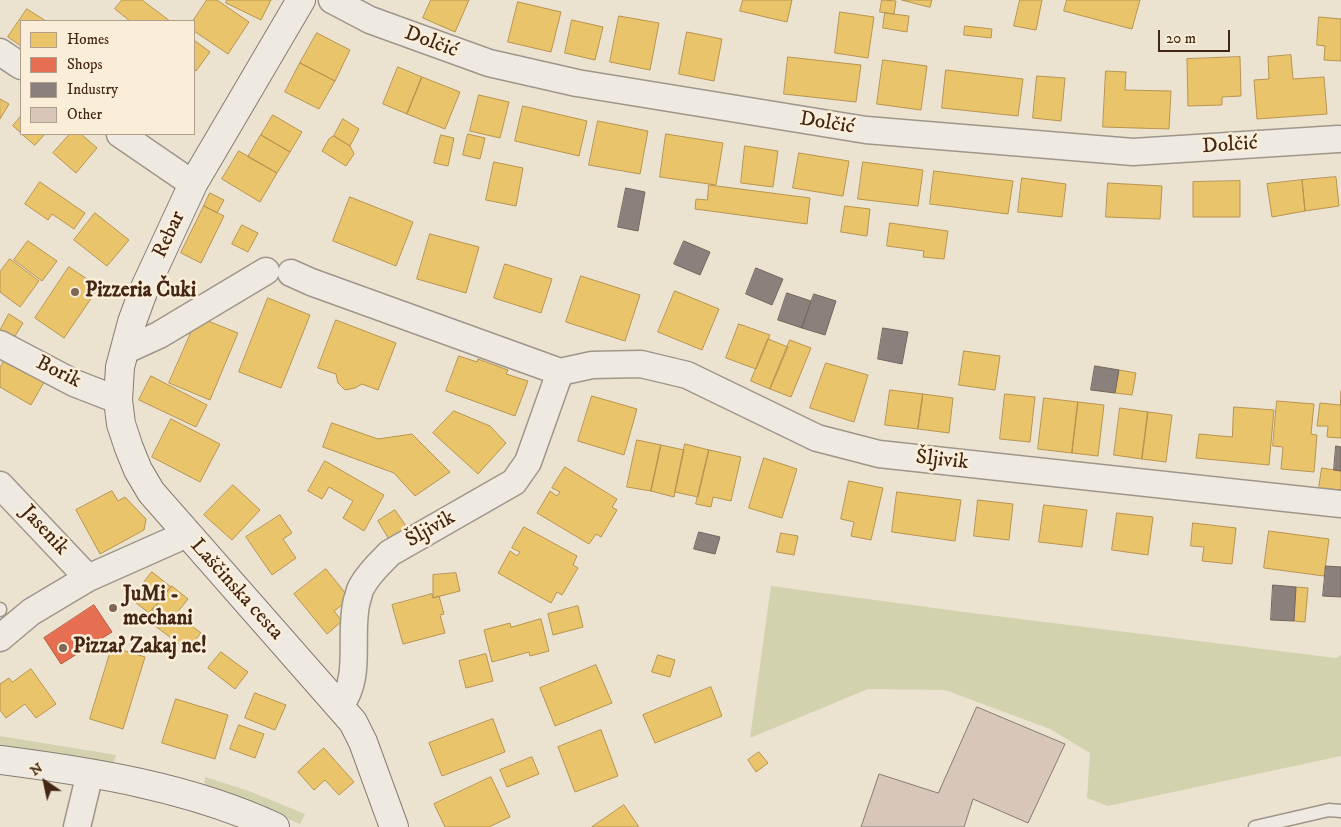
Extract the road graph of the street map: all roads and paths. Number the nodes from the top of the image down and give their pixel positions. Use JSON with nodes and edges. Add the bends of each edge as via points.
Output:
{"nodes":[{"id":1,"x":301,"y":0,"type":"edge"},
{"id":2,"x":332,"y":0,"type":"edge"},
{"id":3,"x":0,"y":52,"type":"edge"},
{"id":4,"x":20,"y":65,"type":"edge"},
{"id":5,"x":121,"y":135,"type":"edge"},
{"id":6,"x":1338,"y":139,"type":"dead end"},
{"id":7,"x":193,"y":184,"type":"junction"},
{"id":8,"x":0,"y":344,"type":"edge"},
{"id":9,"x":124,"y":351,"type":"junction"},
{"id":10,"x":560,"y":372,"type":"junction"},
{"id":11,"x":118,"y":400,"type":"junction"},
{"id":12,"x":0,"y":485,"type":"edge"},
{"id":13,"x":1341,"y":504,"type":"edge"},
{"id":14,"x":187,"y":534,"type":"junction"},
{"id":15,"x":88,"y":578,"type":"junction"},
{"id":16,"x":0,"y":638,"type":"edge"},
{"id":17,"x":340,"y":706,"type":"junction"},
{"id":18,"x":0,"y":760,"type":"edge"},
{"id":19,"x":90,"y":773,"type":"junction"},
{"id":20,"x":1341,"y":811,"type":"edge"},
{"id":21,"x":77,"y":827,"type":"edge"},
{"id":22,"x":275,"y":827,"type":"edge"},
{"id":23,"x":394,"y":827,"type":"edge"},
{"id":24,"x":1255,"y":827,"type":"edge"}],
"edges":[{"from":1,"to":7,"type":"street","name":"Rebar"},
{"from":2,"to":6,"type":"street","name":"Dolčić","via":[[370,20],[489,64],[578,83],[866,130],[1133,152]]},
{"from":3,"to":4,"type":"street"},
{"from":5,"to":7,"type":"street"},
{"from":7,"to":9,"type":"street","name":"Rebar","via":[[143,292]]},
{"from":8,"to":11,"type":"street","name":"Borik","via":[[74,383]]},
{"from":9,"to":10,"type":"street","via":[[278,272]]},
{"from":9,"to":11,"type":"street","name":"Rebar"},
{"from":10,"to":13,"type":"street","name":"Šljivik","via":[[592,365],[641,364],[687,375],[817,438],[879,454]]},
{"from":10,"to":17,"type":"street","name":"Šljivik","via":[[528,462],[514,482],[390,554],[361,587],[355,608],[352,684]]},
{"from":11,"to":14,"type":"street","name":"Rebar","via":[[121,424],[138,470],[151,492]]},
{"from":12,"to":15,"type":"street","name":"Jasenik"},
{"from":14,"to":15,"type":"street","name":"Laščinska cesta"},
{"from":14,"to":17,"type":"street","name":"Laščinska cesta"},
{"from":15,"to":16,"type":"street","name":"Laščinska cesta","via":[[31,612]]},
{"from":17,"to":23,"type":"street","name":"Laščinska cesta","via":[[363,742]]},
{"from":18,"to":19,"type":"street"},
{"from":19,"to":21,"type":"street"},
{"from":19,"to":22,"type":"street","via":[[210,802]]},
{"from":20,"to":24,"type":"lane","via":[[1329,810]]}]}
